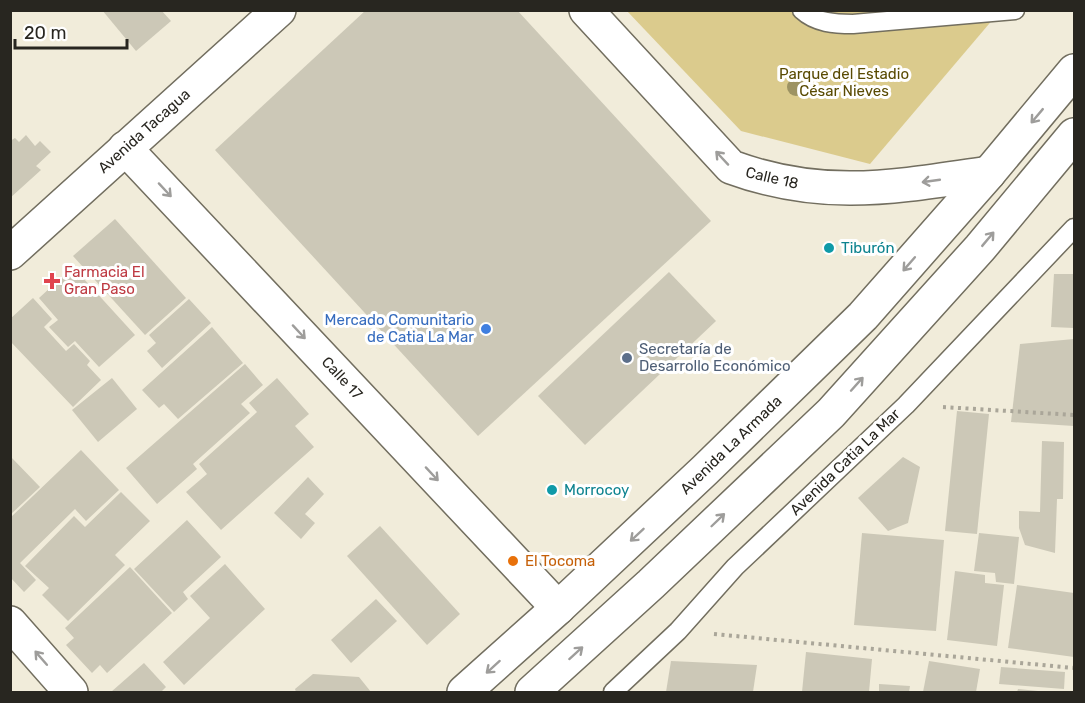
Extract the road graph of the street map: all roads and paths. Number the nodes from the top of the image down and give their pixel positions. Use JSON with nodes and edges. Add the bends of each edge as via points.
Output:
{"nodes":[{"id":1,"x":279,"y":10,"type":"edge"},
{"id":2,"x":586,"y":10,"type":"edge"},
{"id":3,"x":802,"y":10,"type":"edge"},
{"id":4,"x":1015,"y":10,"type":"edge"},
{"id":5,"x":1074,"y":71,"type":"edge"},
{"id":6,"x":1074,"y":135,"type":"edge"},
{"id":7,"x":125,"y":148,"type":"junction"},
{"id":8,"x":989,"y":173,"type":"junction"},
{"id":9,"x":1074,"y":228,"type":"edge"},
{"id":10,"x":10,"y":253,"type":"edge"},
{"id":11,"x":906,"y":405,"type":"junction"},
{"id":12,"x":1074,"y":414,"type":"edge"},
{"id":13,"x":558,"y":608,"type":"junction"},
{"id":14,"x":10,"y":623,"type":"edge"},
{"id":15,"x":678,"y":631,"type":"junction"},
{"id":16,"x":1074,"y":668,"type":"edge"},
{"id":17,"x":71,"y":693,"type":"edge"},
{"id":18,"x":464,"y":693,"type":"edge"},
{"id":19,"x":532,"y":693,"type":"edge"},
{"id":20,"x":613,"y":693,"type":"edge"}],
"edges":[{"from":1,"to":7,"type":"main road","name":"Avenida Tacagua"},
{"from":8,"to":2,"type":"main road","name":"Calle 18","one_way":true,"via":[[841,190],[764,179],[731,167]]},
{"from":3,"to":4,"type":"lane","via":[[832,24]]},
{"from":5,"to":8,"type":"main road","name":"Avenida La Armada","one_way":true},
{"from":19,"to":6,"type":"main road","one_way":true,"via":[[831,413],[980,248]]},
{"from":7,"to":10,"type":"main road","name":"Avenida Tacagua"},
{"from":7,"to":13,"type":"main road","name":"Calle 17","one_way":true},
{"from":8,"to":13,"type":"main road","name":"Avenida La Armada","one_way":true,"via":[[863,316]]},
{"from":9,"to":11,"type":"lane","name":"Avenida Catia La Mar"},
{"from":11,"to":12,"type":"path"},
{"from":11,"to":15,"type":"lane","name":"Avenida Catia La Mar","via":[[735,567]]},
{"from":13,"to":18,"type":"main road","name":"Avenida La Armada","one_way":true},
{"from":17,"to":14,"type":"main road","one_way":true},
{"from":15,"to":16,"type":"path"},
{"from":15,"to":20,"type":"lane","name":"Avenida Catia La Mar"}]}
